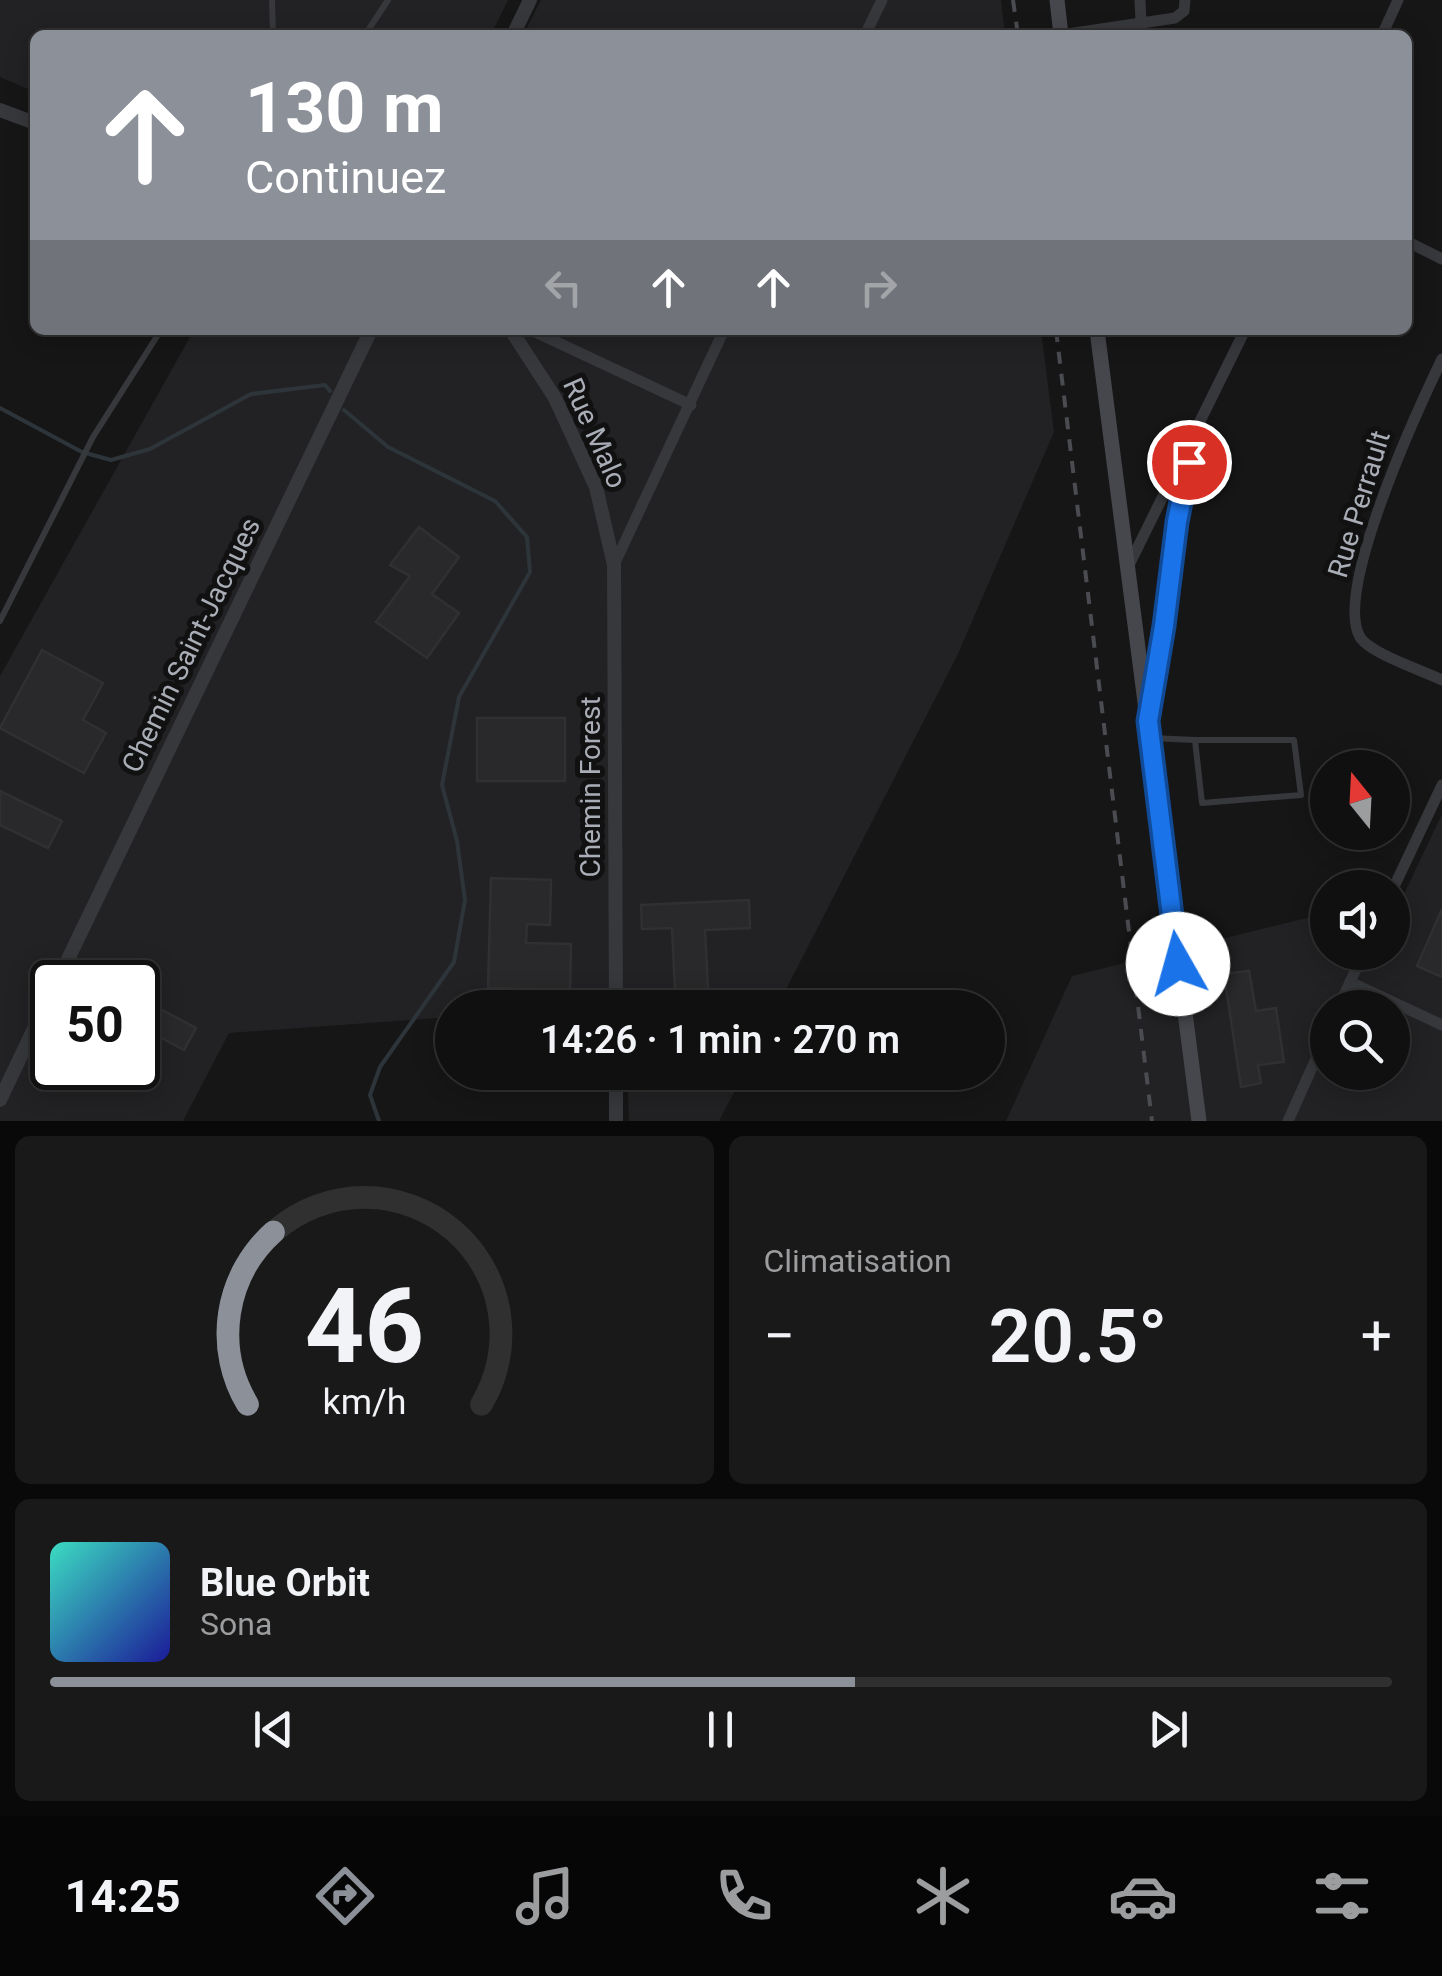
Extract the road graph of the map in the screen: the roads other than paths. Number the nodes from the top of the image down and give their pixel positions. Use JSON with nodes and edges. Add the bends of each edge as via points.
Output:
{"nodes":[{"id":1,"x":272,"y":0,"type":"edge"},
{"id":2,"x":388,"y":0,"type":"edge"},
{"id":3,"x":530,"y":0,"type":"edge"},
{"id":4,"x":882,"y":0,"type":"edge"},
{"id":5,"x":1057,"y":0,"type":"edge"},
{"id":6,"x":1140,"y":0,"type":"edge"},
{"id":7,"x":1186,"y":0,"type":"edge"},
{"id":8,"x":1398,"y":0,"type":"edge"},
{"id":9,"x":1141,"y":23,"type":"junction"},
{"id":10,"x":273,"y":30,"type":"edge"},
{"id":11,"x":368,"y":30,"type":"edge"},
{"id":12,"x":515,"y":30,"type":"edge"},
{"id":13,"x":868,"y":30,"type":"edge"},
{"id":14,"x":1060,"y":30,"type":"edge"},
{"id":15,"x":1094,"y":30,"type":"edge"},
{"id":16,"x":1384,"y":30,"type":"edge"},
{"id":17,"x":0,"y":110,"type":"edge"},
{"id":18,"x":30,"y":121,"type":"edge"},
{"id":19,"x":1412,"y":244,"type":"edge"},
{"id":20,"x":1442,"y":259,"type":"edge"},
{"id":21,"x":158,"y":335,"type":"edge"},
{"id":22,"x":369,"y":335,"type":"edge"},
{"id":23,"x":514,"y":335,"type":"edge"},
{"id":24,"x":542,"y":335,"type":"edge"},
{"id":25,"x":722,"y":335,"type":"edge"},
{"id":26,"x":1098,"y":335,"type":"edge"},
{"id":27,"x":1242,"y":335,"type":"edge"},
{"id":28,"x":1442,"y":359,"type":"edge"},
{"id":29,"x":691,"y":405,"type":"junction"},
{"id":30,"x":1195,"y":433,"type":"junction"},
{"id":31,"x":1128,"y":565,"type":"junction"},
{"id":32,"x":614,"y":566,"type":"junction"},
{"id":33,"x":0,"y":621,"type":"edge"},
{"id":34,"x":1442,"y":680,"type":"edge"},
{"id":35,"x":1148,"y":721,"type":"junction"},
{"id":36,"x":1150,"y":738,"type":"junction"},
{"id":37,"x":1195,"y":740,"type":"junction"},
{"id":38,"x":1442,"y":785,"type":"edge"},
{"id":39,"x":1402,"y":870,"type":"edge"},
{"id":40,"x":68,"y":960,"type":"edge"},
{"id":41,"x":1356,"y":970,"type":"edge"},
{"id":42,"x":1350,"y":982,"type":"junction"},
{"id":43,"x":616,"y":990,"type":"edge"},
{"id":44,"x":1346,"y":990,"type":"edge"},
{"id":45,"x":1442,"y":1025,"type":"edge"},
{"id":46,"x":30,"y":1037,"type":"edge"},
{"id":47,"x":1310,"y":1072,"type":"edge"},
{"id":48,"x":616,"y":1090,"type":"edge"},
{"id":49,"x":0,"y":1100,"type":"edge"},
{"id":50,"x":616,"y":1121,"type":"edge"},
{"id":51,"x":1198,"y":1121,"type":"edge"},
{"id":52,"x":1288,"y":1121,"type":"edge"}],
"edges":[{"from":1,"to":10,"type":"lane"},
{"from":2,"to":11,"type":"lane"},
{"from":3,"to":12,"type":"street"},
{"from":4,"to":13,"type":"street"},
{"from":5,"to":14,"type":"main road"},
{"from":6,"to":9,"type":"street"},
{"from":7,"to":9,"type":"street","via":[[1175,18]]},
{"from":8,"to":16,"type":"street"},
{"from":9,"to":15,"type":"street"},
{"from":17,"to":18,"type":"street"},
{"from":19,"to":20,"type":"street"},
{"from":21,"to":33,"type":"lane","via":[[93,437]]},
{"from":22,"to":40,"type":"street","name":"Chemin Saint-Jacques"},
{"from":23,"to":32,"type":"street","name":"Rue Malo","via":[[555,398],[596,486]]},
{"from":24,"to":29,"type":"street"},
{"from":25,"to":29,"type":"street"},
{"from":26,"to":31,"type":"main road"},
{"from":27,"to":30,"type":"street"},
{"from":28,"to":34,"type":"street","name":"Rue Perrault","via":[[1388,479],[1355,610],[1366,646]]},
{"from":29,"to":32,"type":"street"},
{"from":30,"to":31,"type":"street"},
{"from":30,"to":35,"type":"main road"},
{"from":31,"to":35,"type":"main road"},
{"from":32,"to":43,"type":"street","name":"Chemin Forest"},
{"from":35,"to":36,"type":"main road"},
{"from":36,"to":37,"type":"lane"},
{"from":36,"to":51,"type":"main road"},
{"from":37,"to":37,"type":"lane","via":[[1202,803],[1301,795],[1294,740]]},
{"from":38,"to":39,"type":"street"},
{"from":41,"to":42,"type":"street"},
{"from":42,"to":44,"type":"street"},
{"from":42,"to":45,"type":"street"},
{"from":46,"to":49,"type":"street"},
{"from":47,"to":52,"type":"street"},
{"from":48,"to":50,"type":"street"}]}
